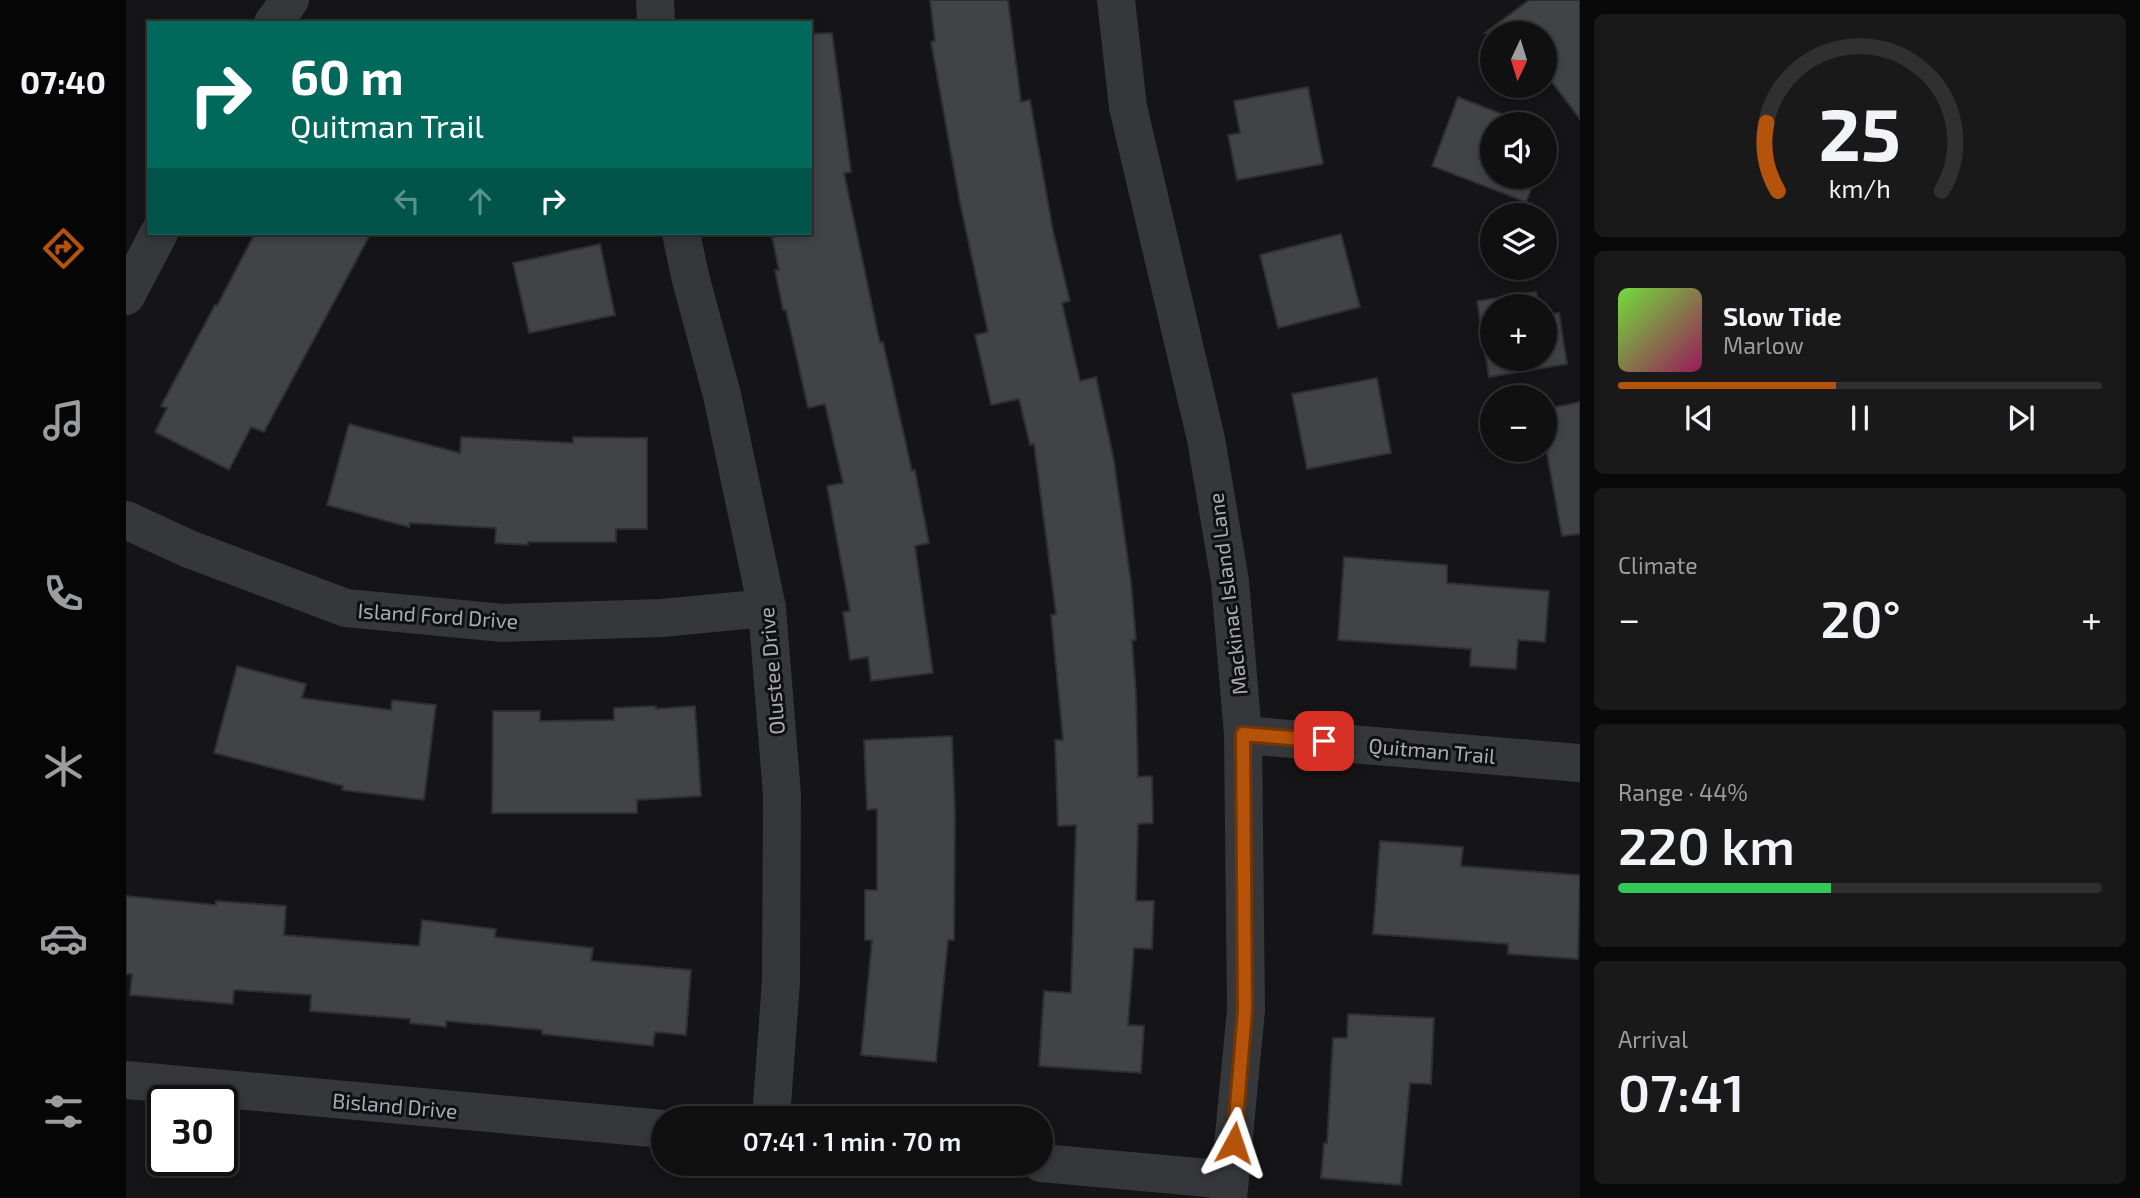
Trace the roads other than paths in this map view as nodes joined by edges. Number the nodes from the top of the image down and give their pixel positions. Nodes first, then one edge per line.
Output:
1 (290, 0) edge
2 (655, 0) edge
3 (1116, 0) edge
4 (274, 21) edge
5 (656, 21) edge
6 (158, 235) edge
7 (681, 235) edge
8 (126, 296) edge
9 (126, 520) edge
10 (767, 608) junction
11 (1243, 734) junction
12 (1580, 763) edge
13 (126, 1080) edge
14 (772, 1106) edge
15 (651, 1128) edge
16 (1053, 1165) edge
17 (1229, 1189) edge

1 - 4 street
2 - 5 street
3 - 11 street, Mackinac Island Lane
6 - 8 street
7 - 10 street, Olustee Drive
9 - 10 street, Island Ford Drive
10 - 14 street, Olustee Drive
11 - 12 street, Quitman Trail
11 - 17 street, Mackinac Island Lane
13 - 15 street, Bisland Drive
16 - 17 street

